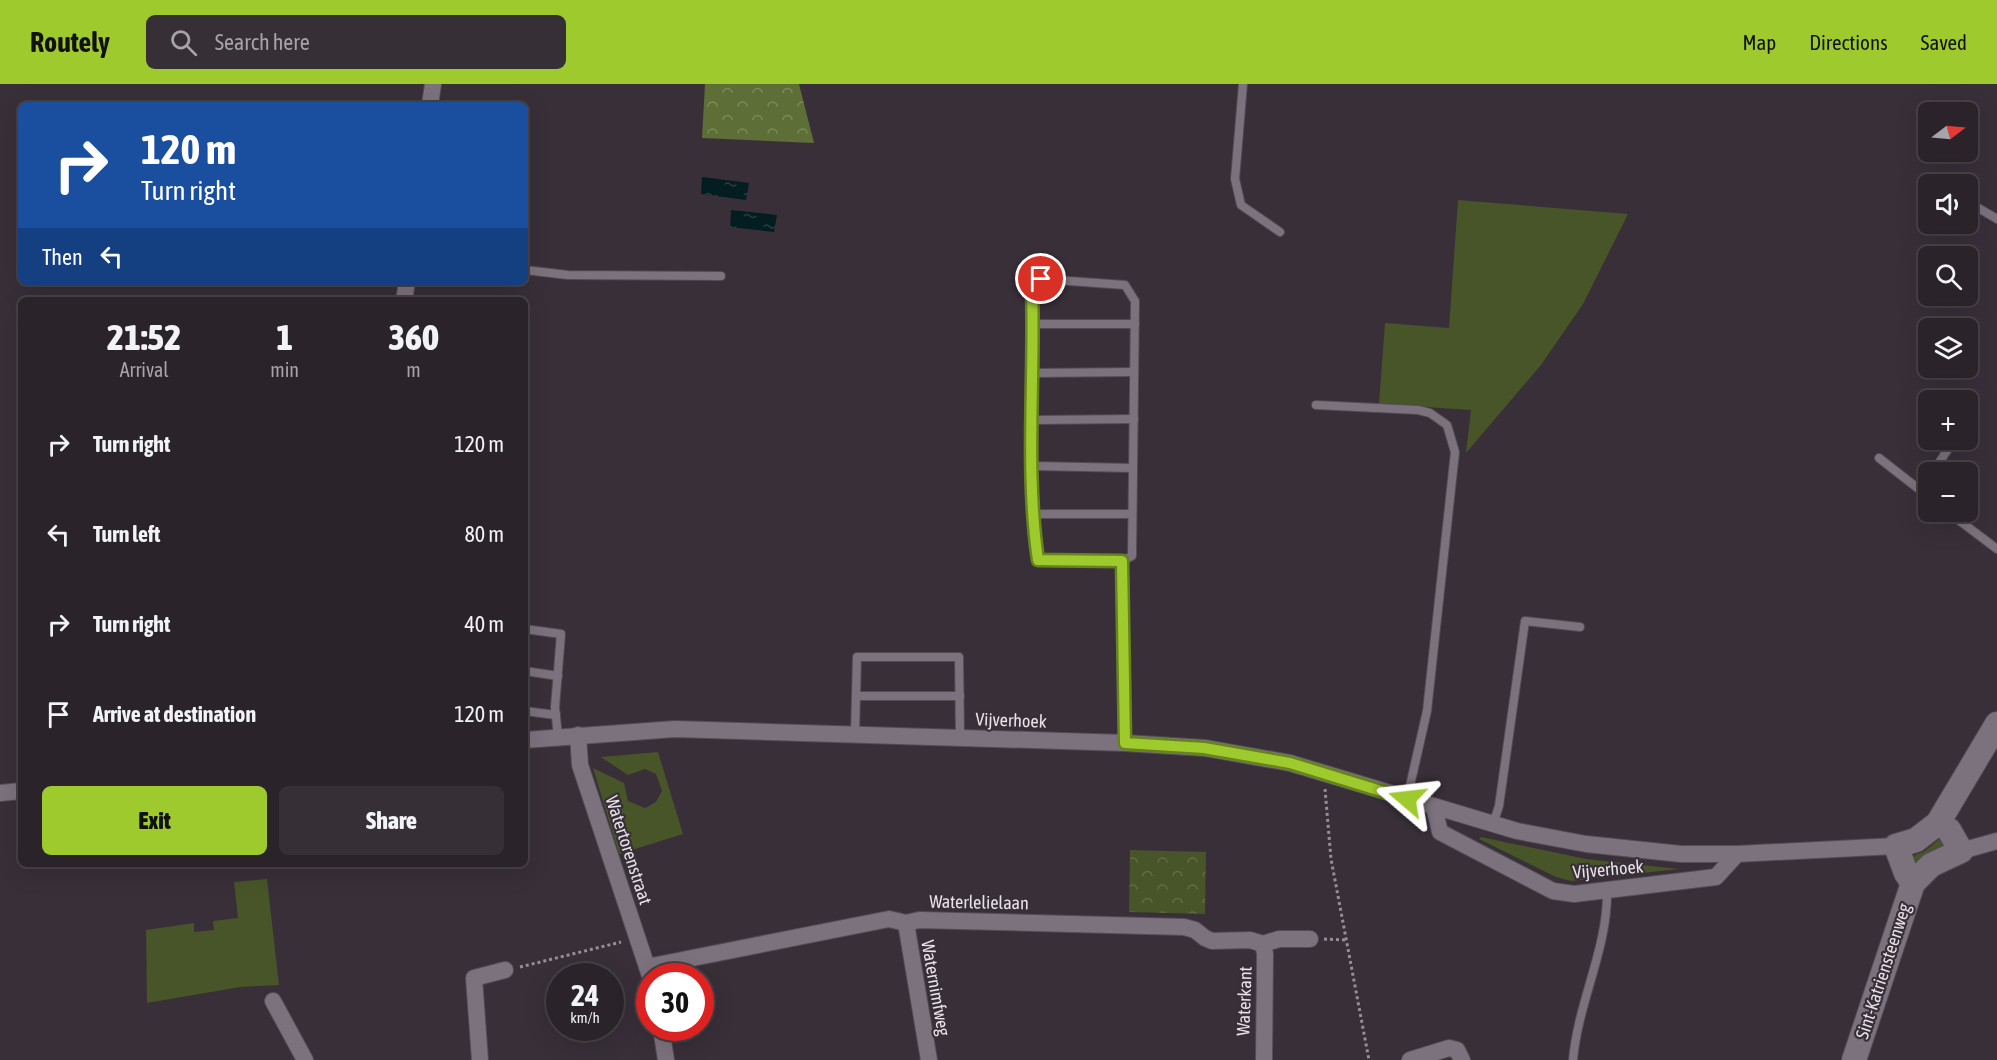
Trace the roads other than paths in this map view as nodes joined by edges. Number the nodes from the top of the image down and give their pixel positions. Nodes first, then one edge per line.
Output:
1 (433, 84) edge
2 (1243, 84) edge
3 (430, 102) edge
4 (1978, 208) edge
5 (1997, 219) edge
6 (1280, 232) dead end
7 (528, 270) edge
8 (721, 276) dead end
9 (1034, 324) junction
10 (1135, 324) junction
11 (1134, 372) junction
12 (1034, 373) junction
13 (1316, 405) dead end
14 (1134, 419) junction
15 (1034, 420) junction
16 (1879, 458) dead end
17 (1033, 466) junction
18 (1133, 468) junction
19 (1918, 489) edge
20 (1031, 514) junction
21 (1132, 514) junction
22 (1961, 522) edge
23 (1997, 549) edge
24 (1122, 561) junction
25 (1580, 627) dead end
26 (528, 629) edge
27 (528, 671) edge
28 (558, 676) junction
29 (856, 696) junction
30 (960, 696) junction
31 (528, 711) edge
32 (556, 715) junction
33 (1997, 724) edge
34 (578, 735) junction
35 (855, 735) junction
36 (558, 737) junction
37 (960, 738) junction
38 (528, 740) edge
39 (1125, 743) junction
40 (18, 791) edge
41 (0, 793) edge
42 (1407, 799) junction
43 (1434, 807) junction
44 (1938, 823) junction
45 (1493, 824) junction
46 (1997, 841) edge
47 (1896, 846) junction
48 (1960, 851) junction
49 (1737, 854) junction
50 (1913, 883) junction
51 (1607, 891) junction
52 (906, 922) junction
53 (1311, 939) road end
54 (1263, 944) junction
55 (645, 963) edge
56 (689, 963) edge
57 (505, 970) road end
58 (273, 1001) dead end
59 (663, 1041) edge
60 (305, 1060) edge
61 (480, 1060) edge
62 (666, 1060) edge
63 (929, 1060) edge
64 (1264, 1060) edge
65 (1410, 1060) edge
66 (1462, 1060) edge
67 (1573, 1060) edge
68 (1854, 1060) edge

1 - 3 street
2 - 6 lane
4 - 5 lane
7 - 8 lane
9 - 10 lane
9 - 10 lane
9 - 12 lane
10 - 11 lane
11 - 12 lane
11 - 14 lane
12 - 15 lane
13 - 42 lane
14 - 15 lane
14 - 18 lane
15 - 17 lane
16 - 19 lane
17 - 18 lane
17 - 20 lane
18 - 21 lane
20 - 21 lane
20 - 24 lane
21 - 24 lane
22 - 23 lane
24 - 39 lane
25 - 45 lane
26 - 28 lane
27 - 28 lane
28 - 32 lane
29 - 30 lane
29 - 30 lane
29 - 35 lane
30 - 37 lane
31 - 32 lane
32 - 36 lane
33 - 44 street
34 - 35 street, Vijverhoek
34 - 36 street, Vijverhoek
34 - 55 street, Watertorenstraat
35 - 37 street, Vijverhoek
36 - 38 street, Vijverhoek
37 - 39 street, Vijverhoek
39 - 42 street, Vijverhoek
40 - 41 street
42 - 43 street, Vijverhoek
43 - 45 street, Vijverhoek
43 - 51 street, Vijverhoek
44 - 47 street
44 - 48 street
45 - 49 street, Vijverhoek
46 - 48 street
47 - 49 street, Vijverhoek
47 - 50 street, Sint-Katriensteenweg
48 - 50 street, Sint-Katriensteenweg
49 - 51 street, Vijverhoek
50 - 68 street, Sint-Katriensteenweg
51 - 67 lane
52 - 54 street, Waterlelielaan
52 - 56 street, Waterlelielaan
52 - 63 street, Waternimfweg
53 - 54 street, Waterlelielaan
54 - 64 street, Waterkant
57 - 61 street
58 - 60 street
59 - 62 street
65 - 66 street

